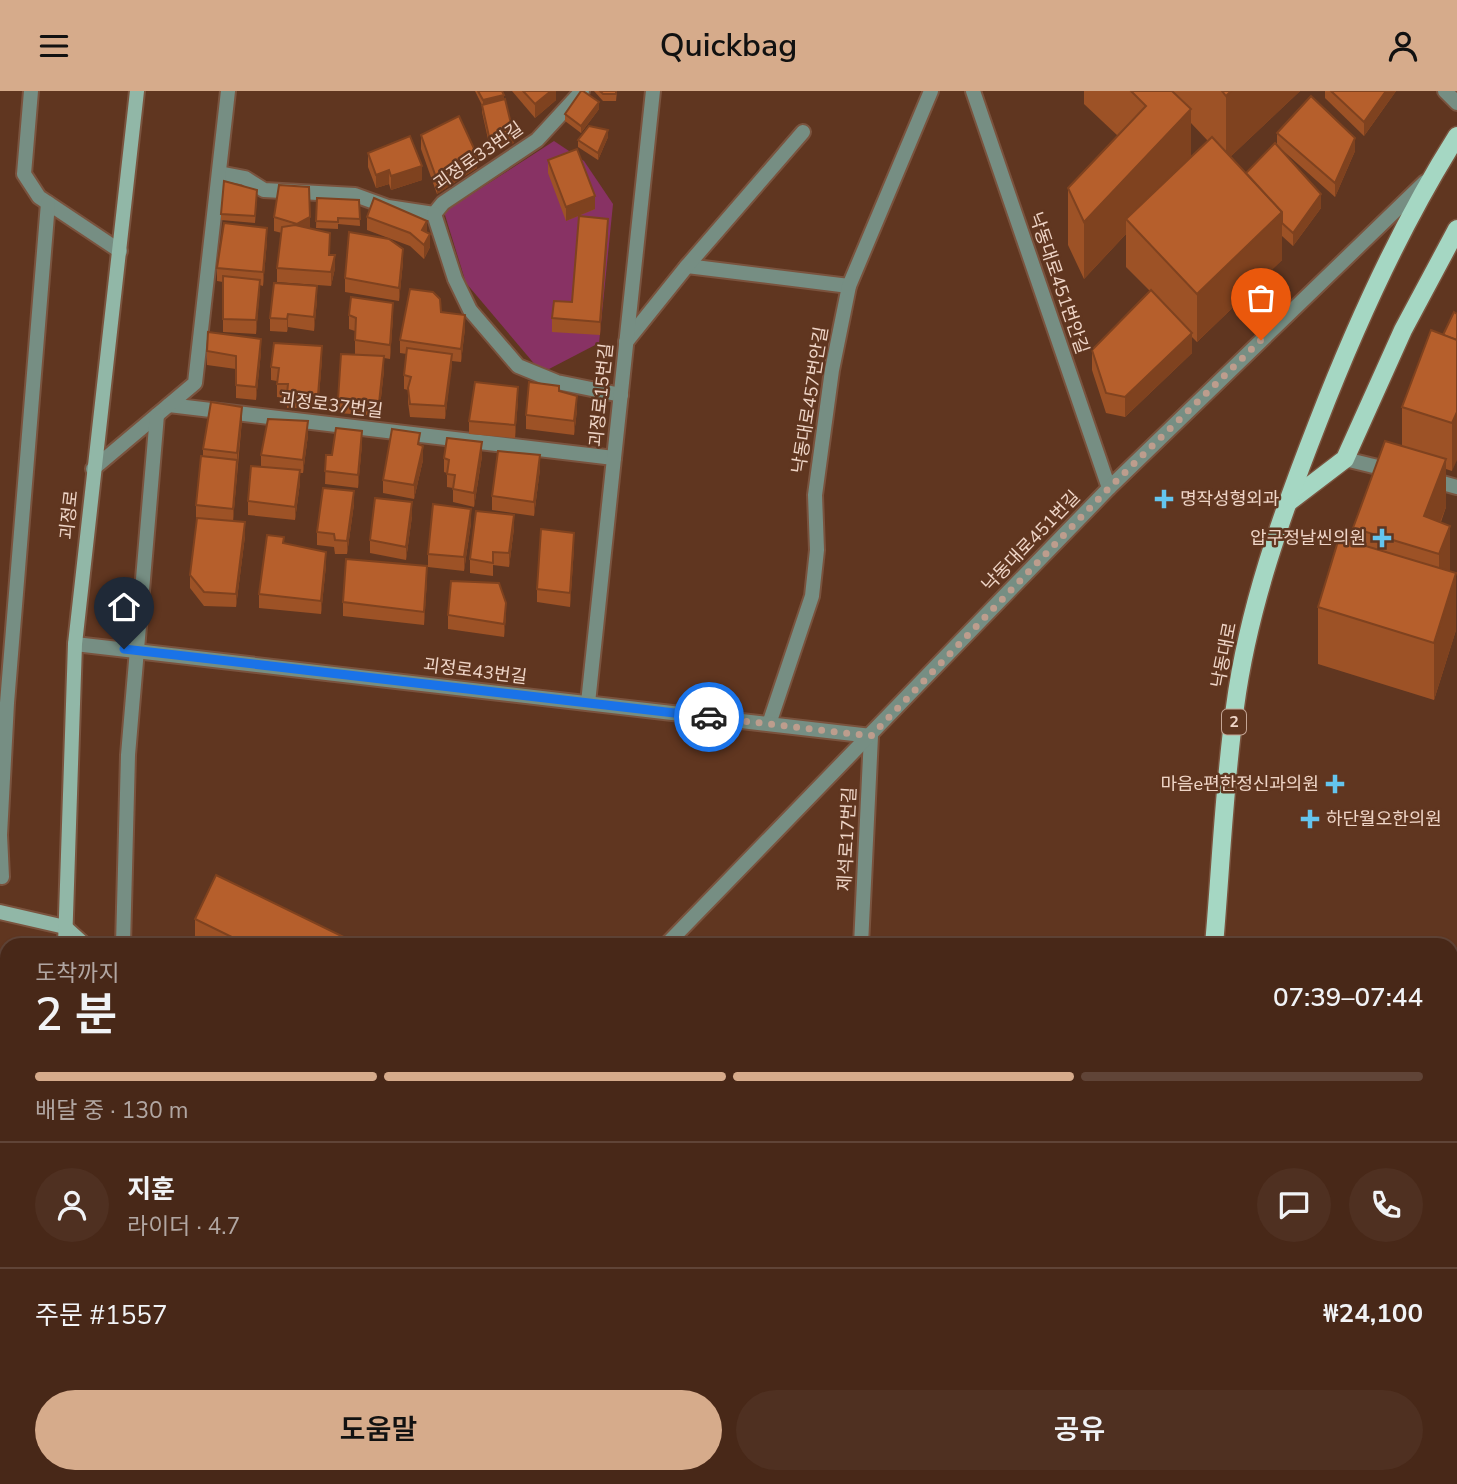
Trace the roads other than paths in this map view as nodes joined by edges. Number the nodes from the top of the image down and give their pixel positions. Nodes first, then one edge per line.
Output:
1 (31, 91) edge
2 (137, 91) edge
3 (228, 91) edge
4 (582, 91) edge
5 (653, 91) edge
6 (931, 91) edge
7 (973, 91) edge
8 (1445, 91) edge
9 (1457, 103) edge
10 (803, 132) dead end
11 (1457, 136) edge
12 (219, 173) junction
13 (1433, 174) junction
14 (48, 203) junction
15 (434, 214) junction
16 (1457, 229) edge
17 (120, 251) junction
18 (687, 267) junction
19 (849, 286) junction
20 (626, 342) junction
21 (621, 395) junction
22 (169, 405) junction
23 (157, 415) junction
24 (614, 458) junction
25 (1345, 459) junction
26 (93, 469) junction
27 (1457, 487) edge
28 (1109, 488) junction
29 (1286, 504) junction
30 (75, 644) junction
31 (139, 652) junction
32 (588, 703) junction
33 (769, 724) junction
34 (871, 736) junction
35 (2, 877) dead end
36 (0, 912) edge
37 (65, 927) junction
38 (65, 938) edge
39 (77, 938) edge
40 (123, 938) edge
41 (673, 938) edge
42 (861, 938) edge
43 (1215, 938) edge

1 - 14 street
2 - 17 main road, 괴정로
3 - 12 street
4 - 15 street, 괴정로33번길
5 - 20 street, 괴정로15번길
6 - 19 street, 낙동대로457번안길
7 - 28 street, 낙동대로451번안길
8 - 9 street
10 - 18 street
11 - 13 main road, 낙동대로 / 2
12 - 15 street, 괴정로33번길
12 - 22 street
13 - 28 street, 낙동대로451번길
13 - 29 main road, 낙동대로 / 2
14 - 17 street
14 - 35 street
15 - 21 street
16 - 25 main road
17 - 26 main road, 괴정로
18 - 19 street
18 - 20 street
19 - 33 street, 낙동대로457번안길
20 - 21 street, 괴정로15번길
21 - 24 street, 괴정로15번길
22 - 23 street
22 - 24 street, 괴정로37번길
23 - 26 street
23 - 31 street
24 - 32 street, 괴정로15번길
25 - 27 street
25 - 29 main road
26 - 30 main road, 괴정로
28 - 34 street, 낙동대로451번길
29 - 43 main road, 낙동대로 / 2
30 - 31 street, 괴정로43번길
30 - 37 main road, 괴정로
31 - 32 street, 괴정로43번길
31 - 40 street
32 - 33 street, 괴정로43번길
33 - 34 street, 괴정로43번길
34 - 41 street, 낙동대로451번길
34 - 42 street, 제석로17번길
36 - 37 main road
37 - 38 main road, 괴정로
37 - 39 main road

